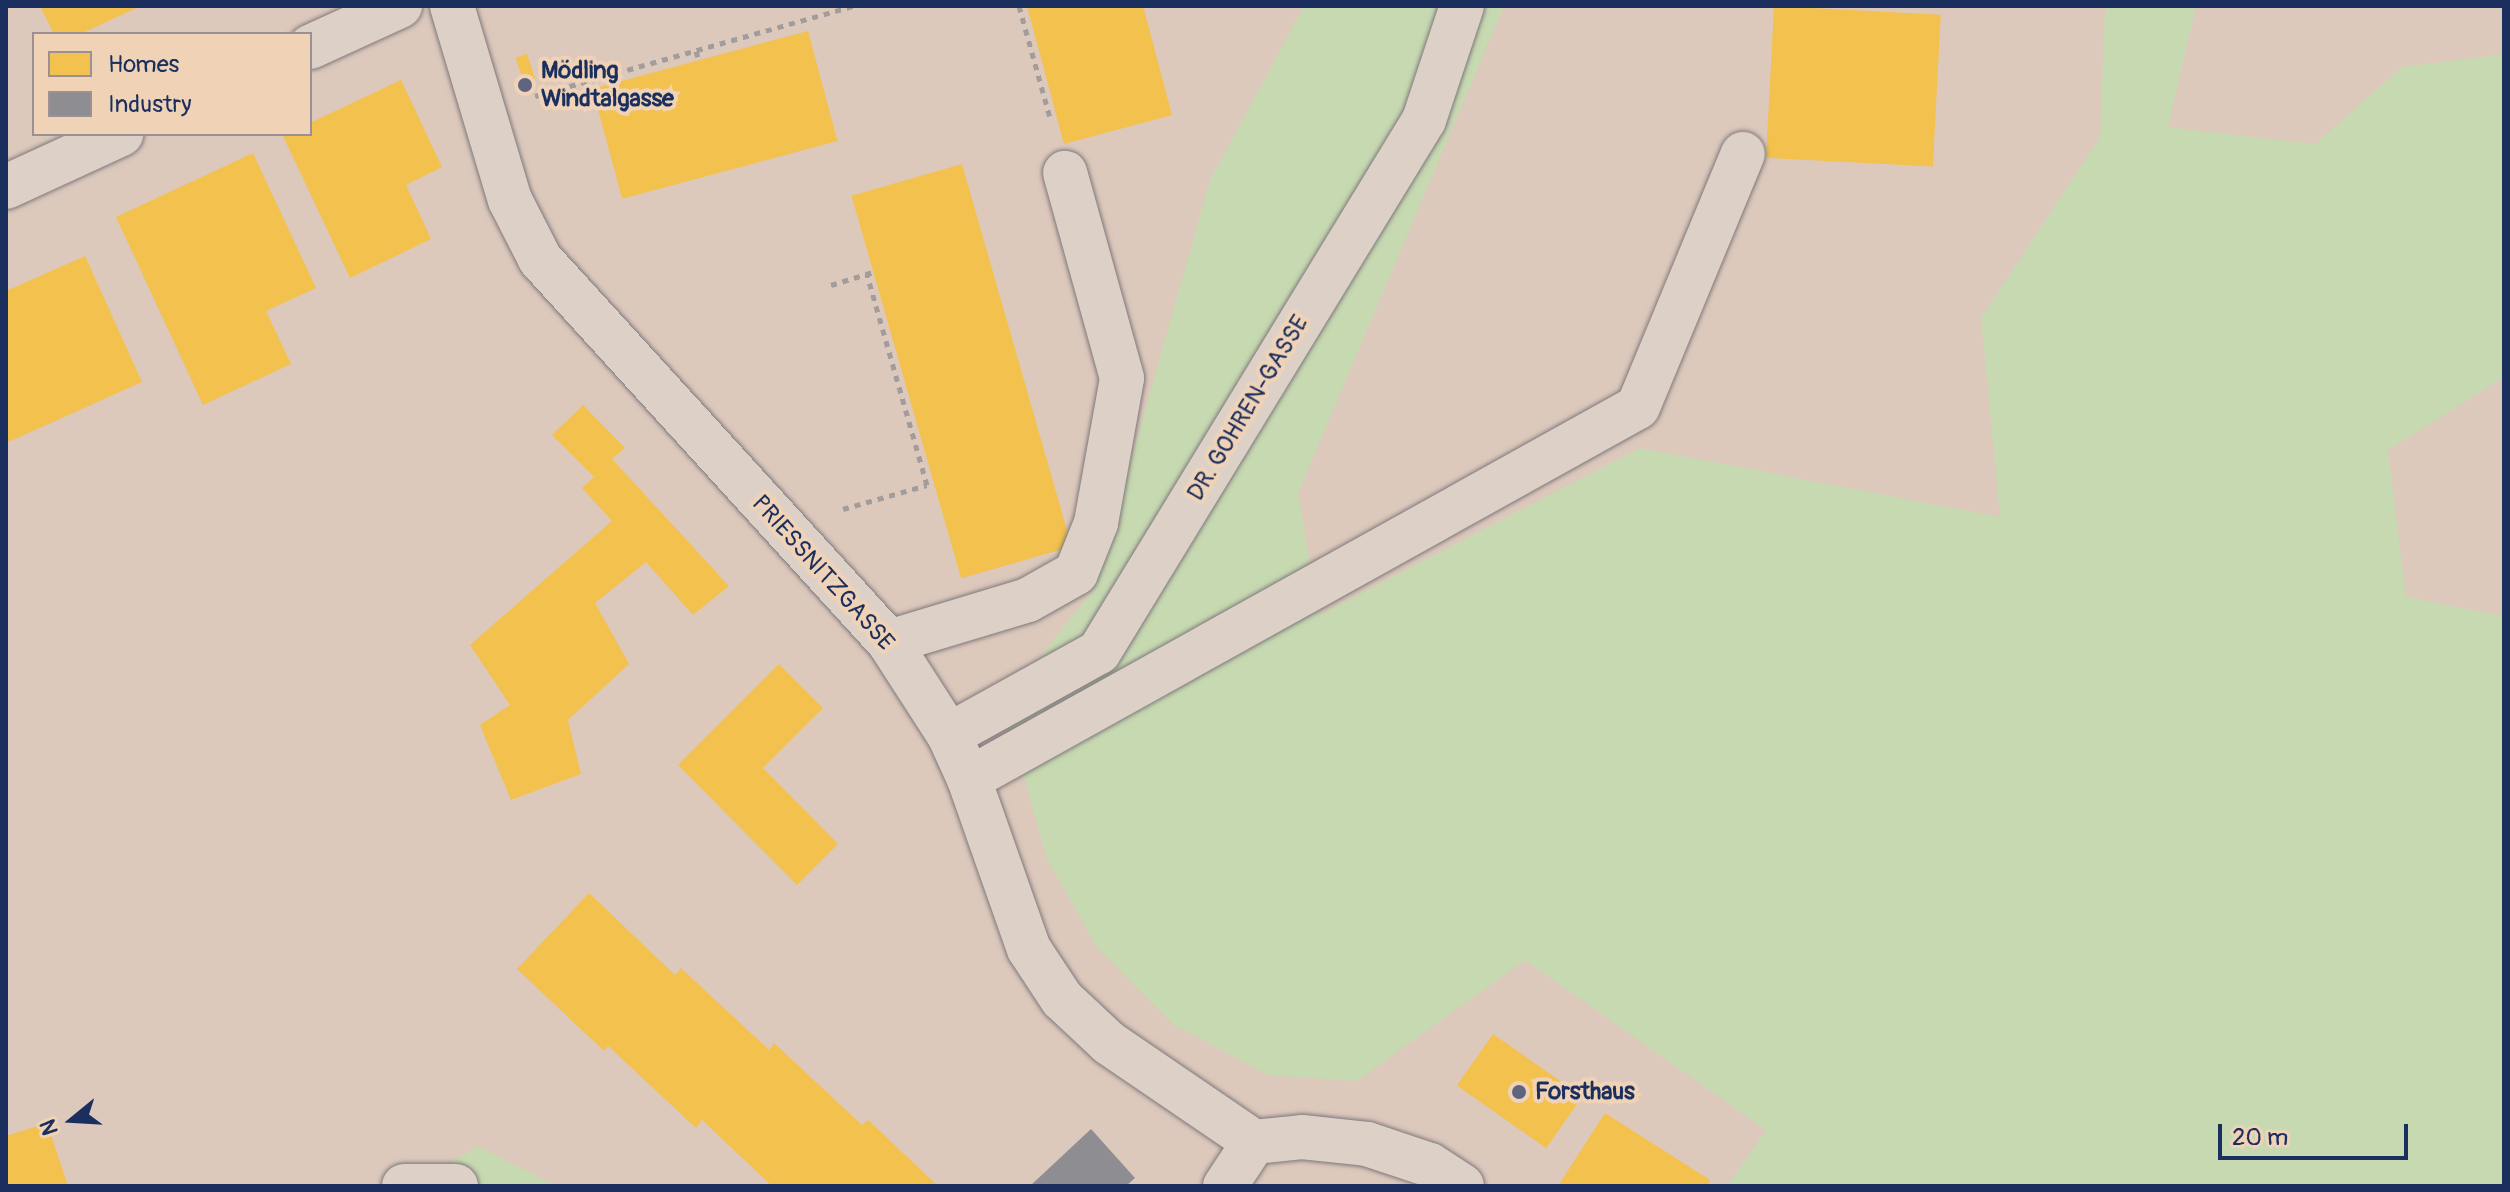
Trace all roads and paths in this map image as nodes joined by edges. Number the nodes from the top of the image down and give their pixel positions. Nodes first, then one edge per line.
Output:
1 (400, 6) edge
2 (452, 6) edge
3 (854, 6) edge
4 (1019, 6) edge
5 (1462, 6) edge
6 (312, 46) edge
7 (696, 51) junction
8 (699, 61) dead end
9 (483, 112) junction
10 (117, 136) edge
11 (1743, 154) dead end
12 (1065, 173) joint
13 (6, 187) edge
14 (831, 285) dead end
15 (830, 512) dead end
16 (889, 642) junction
17 (949, 735) junction
18 (969, 779) junction
19 (1254, 1142) junction
20 (404, 1186) edge
21 (456, 1186) edge
22 (1225, 1186) edge
23 (1462, 1186) edge

1 - 6 street
2 - 9 street, PRIESSNITZGASSE
3 - 7 path
4 - 12 path
5 - 17 street, DR. GOHREN-GASSE
7 - 8 path
7 - 9 path
9 - 16 street, PRIESSNITZGASSE
10 - 13 street
11 - 18 street
12 - 16 street
14 - 15 path
16 - 17 street, PRIESSNITZGASSE
17 - 18 street, PRIESSNITZGASSE
18 - 19 street, PRIESSNITZGASSE
19 - 22 street
19 - 23 street
20 - 21 street

